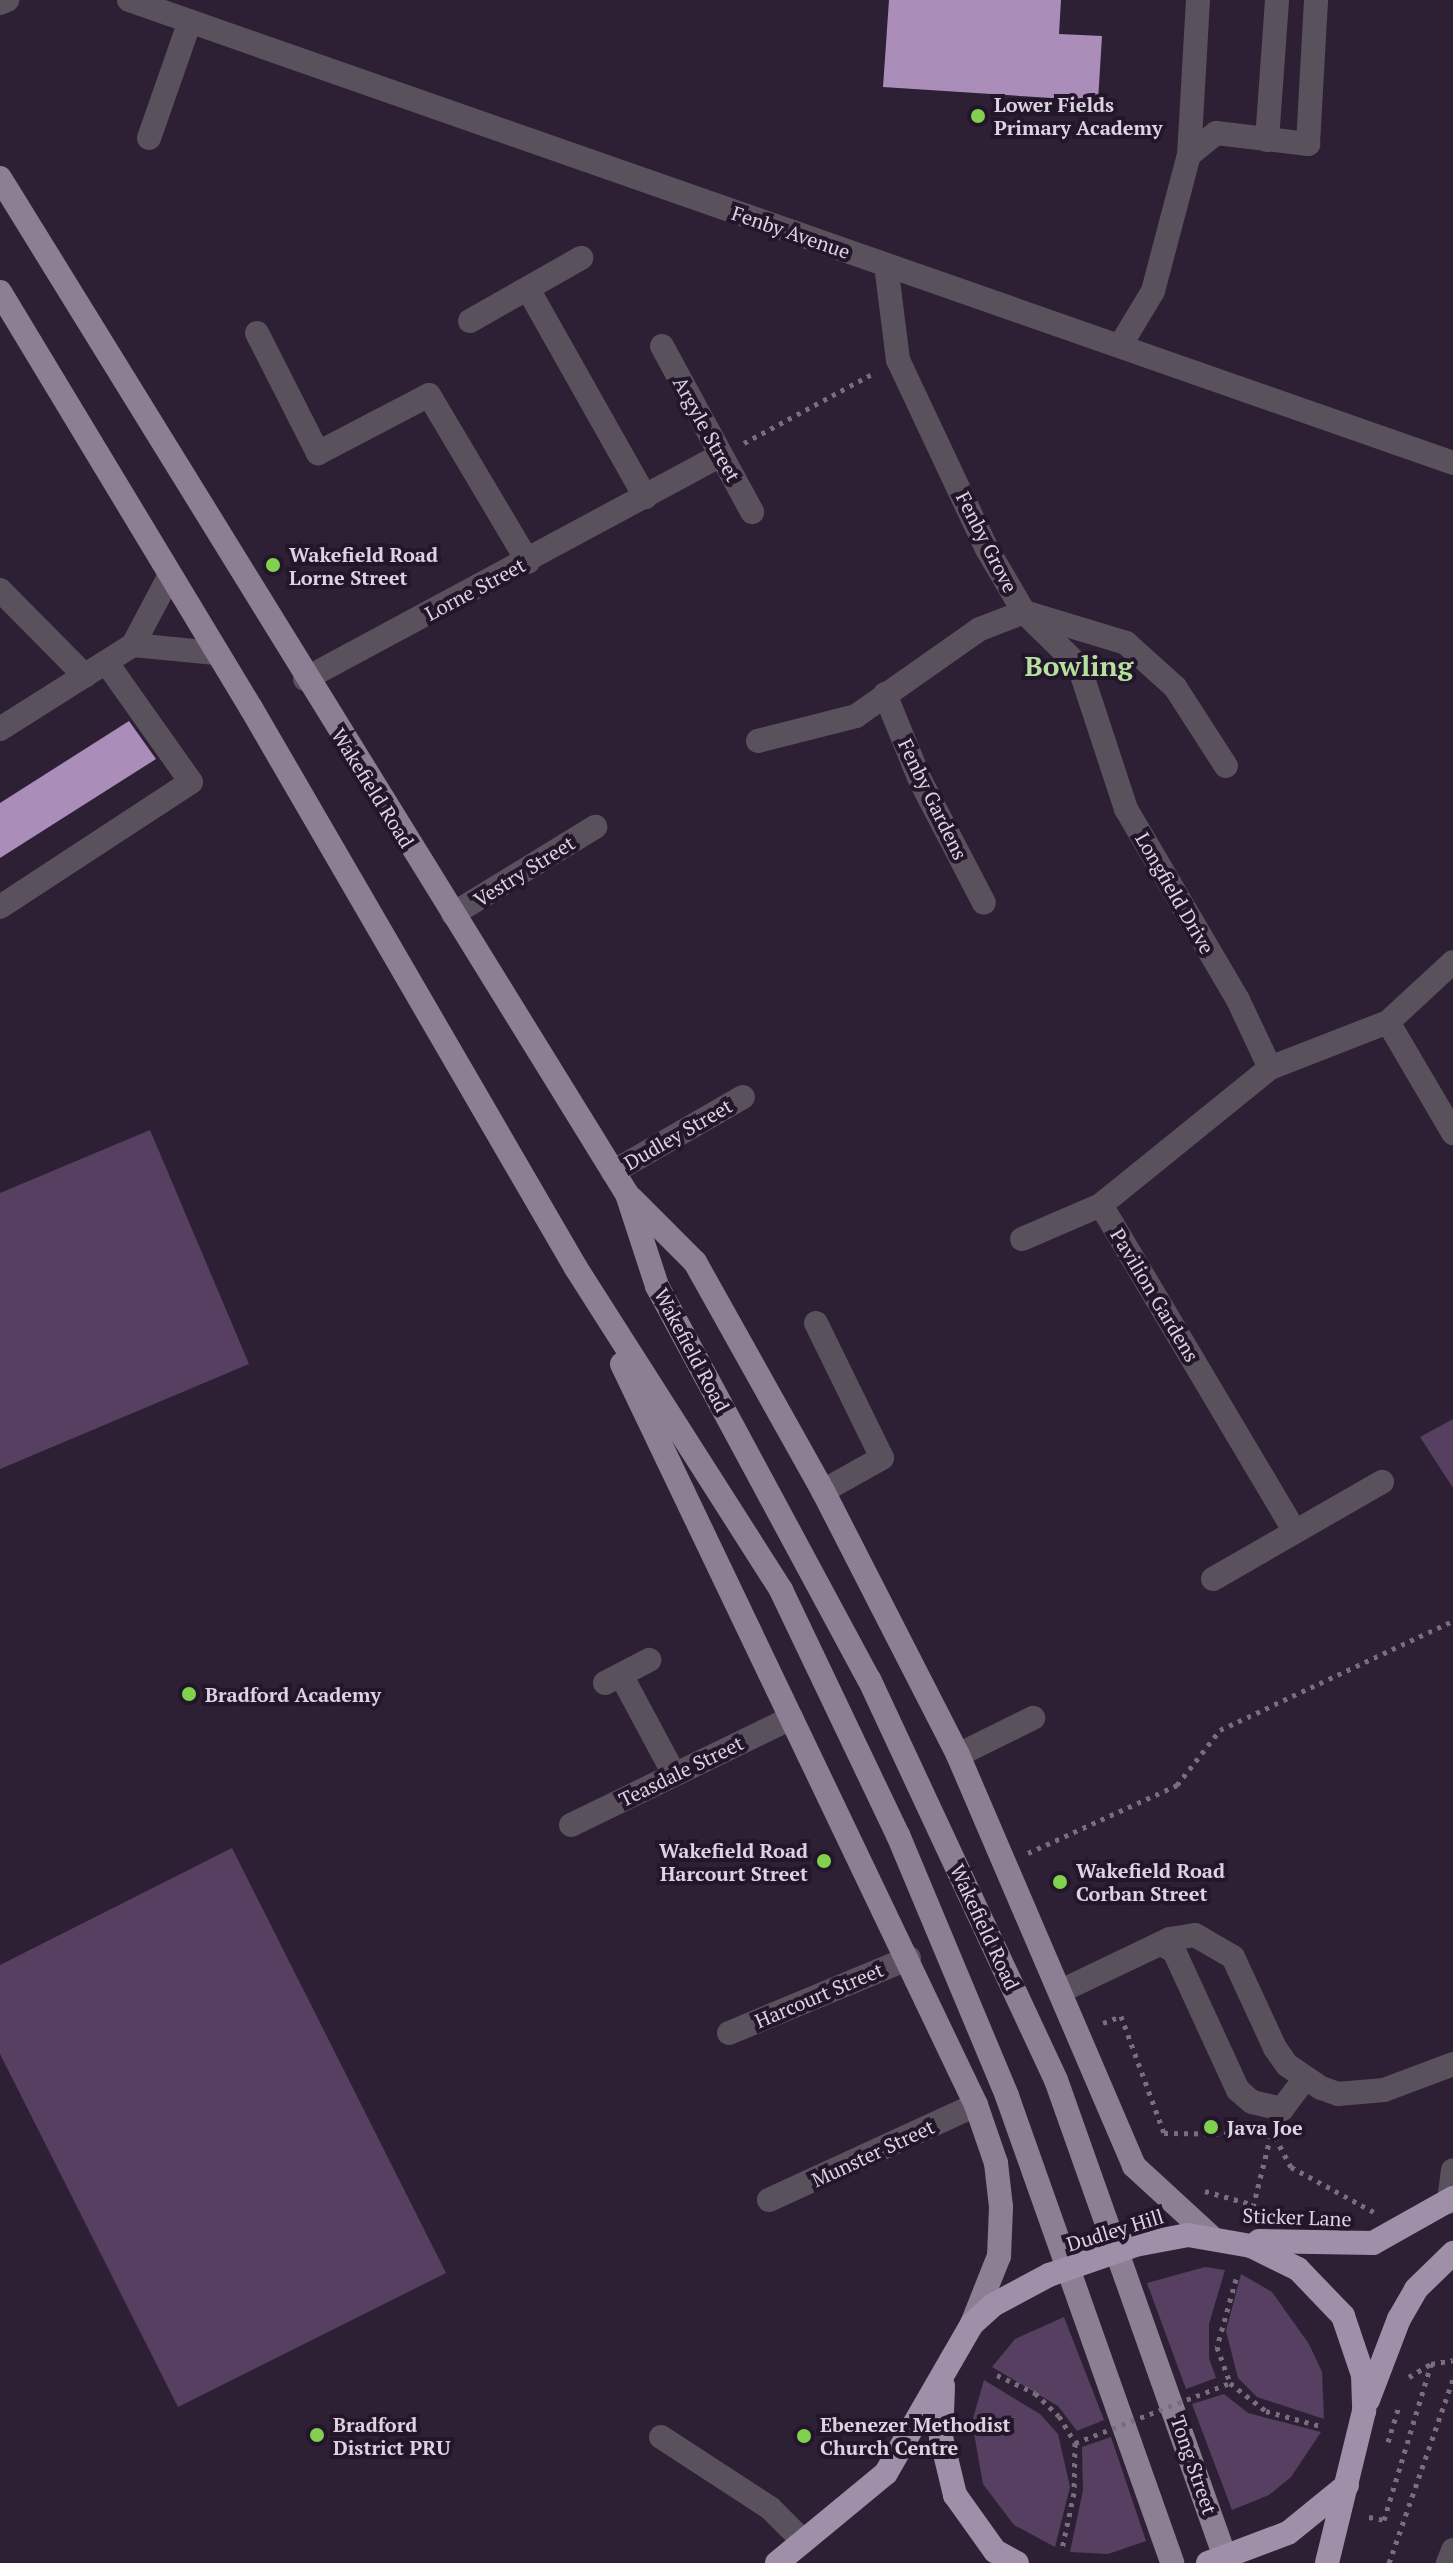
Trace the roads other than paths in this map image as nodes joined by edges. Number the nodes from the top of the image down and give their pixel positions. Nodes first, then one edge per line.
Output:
1 (7, 0) edge
2 (129, 0) edge
3 (1198, 0) edge
4 (1277, 0) edge
5 (1316, 0) edge
6 (0, 3) edge
7 (190, 21) junction
8 (149, 138) dead end
9 (1267, 140) junction
10 (1189, 155) junction
11 (0, 178) edge
12 (581, 258) dead end
13 (886, 265) junction
14 (528, 289) junction
15 (0, 292) edge
16 (470, 321) dead end
17 (257, 333) dead end
18 (662, 346) dead end
19 (1120, 346) junction
20 (721, 455) junction
21 (1453, 463) edge
22 (645, 497) junction
23 (752, 512) dead end
24 (528, 562) junction
25 (170, 575) junction
26 (0, 590) edge
27 (1024, 612) junction
28 (133, 645) junction
29 (214, 653) junction
30 (106, 662) junction
31 (85, 676) junction
32 (305, 679) junction
33 (885, 694) junction
34 (0, 729) edge
35 (758, 741) dead end
36 (1226, 766) dead end
37 (595, 827) dead end
38 (984, 903) dead end
39 (0, 907) edge
40 (453, 914) junction
41 (1453, 962) edge
42 (1388, 1022) junction
43 (1270, 1068) junction
44 (743, 1097) dead end
45 (1453, 1133) edge
46 (613, 1172) junction
47 (627, 1194) junction
48 (1101, 1205) junction
49 (1022, 1239) dead end
50 (576, 1268) junction
51 (816, 1323) dead end
52 (1382, 1482) dead end
53 (823, 1491) junction
54 (1294, 1530) junction
55 (1213, 1579) dead end
56 (649, 1660) dead end
57 (791, 1718) junction
58 (1033, 1718) dead end
59 (958, 1755) junction
60 (674, 1774) junction
61 (571, 1825) dead end
62 (1161, 1944) junction
63 (909, 1958) junction
64 (1061, 1991) junction
65 (729, 2033) dead end
66 (1453, 2064) edge
67 (1305, 2078) junction
68 (976, 2105) junction
69 (1453, 2170) edge
70 (769, 2200) dead end
71 (1451, 2200) edge
72 (1217, 2237) junction
73 (1453, 2253) edge
74 (972, 2324) junction
75 (1161, 2368) joint
76 (945, 2374) junction
77 (1364, 2411) junction
78 (661, 2437) dead end
79 (1347, 2485) junction
80 (803, 2541) junction
81 (1453, 2550) edge
82 (777, 2563) edge
83 (1017, 2563) edge
84 (1172, 2563) edge
85 (1208, 2563) edge
86 (1227, 2563) edge
87 (1327, 2563) edge
88 (1448, 2563) edge

1 - 6 street
2 - 7 street, Fenby Avenue
3 - 10 street
4 - 9 street
5 - 9 street
7 - 8 street
7 - 13 street, Fenby Avenue
9 - 10 street
10 - 19 street
11 - 32 main road, Wakefield Road
12 - 14 street
13 - 19 street, Fenby Avenue
13 - 27 street, Fenby Grove
14 - 16 street
14 - 22 street
15 - 25 main road, Wakefield Road
17 - 24 street
18 - 20 street, Argyle Street
19 - 21 street, Fenby Avenue
20 - 22 street, Lorne Street
20 - 23 street, Argyle Street
22 - 24 street, Lorne Street
24 - 32 street, Lorne Street
25 - 28 street
25 - 29 main road, Wakefield Road
26 - 31 street
27 - 33 street
27 - 36 street, Fenby Grove
27 - 43 street, Longfield Drive
28 - 29 street
28 - 30 street
29 - 50 main road, Wakefield Road
30 - 31 street
30 - 39 street
31 - 34 street
32 - 40 main road, Wakefield Road
33 - 35 street
33 - 38 street, Fenby Gardens
37 - 40 street, Vestry Street
40 - 46 main road, Wakefield Road
41 - 42 street
42 - 43 street
42 - 45 street
43 - 48 street, Pavilion Gardens
44 - 46 street, Dudley Street
46 - 47 main road, Wakefield Road
47 - 53 main road
47 - 75 main road, Wakefield Road
48 - 49 street
48 - 54 street, Pavilion Gardens
50 - 57 main road
50 - 84 main road, Wakefield Road
51 - 53 street
52 - 54 street
53 - 59 main road
54 - 55 street
56 - 60 street
57 - 60 street, Teasdale Street
57 - 63 main road
58 - 59 street
59 - 64 main road
60 - 61 street, Teasdale Street
62 - 64 street
62 - 67 street
62 - 67 street
63 - 65 street, Harcourt Street
63 - 68 main road
64 - 72 main road
66 - 67 street
68 - 70 street, Munster Street
68 - 74 main road
69 - 71 street
71 - 72 highway, Sticker Lane
72 - 74 highway, Dudley Hill, bridge
72 - 77 highway, Dudley Hill
73 - 77 highway
74 - 76 highway, Dudley Hill
75 - 86 main road, Tong Street
76 - 80 highway
76 - 83 highway, Dudley Hill
77 - 79 highway, Dudley Hill
78 - 80 street
79 - 85 highway, bridge
79 - 87 highway, Dudley Hill
80 - 82 highway
81 - 88 street

